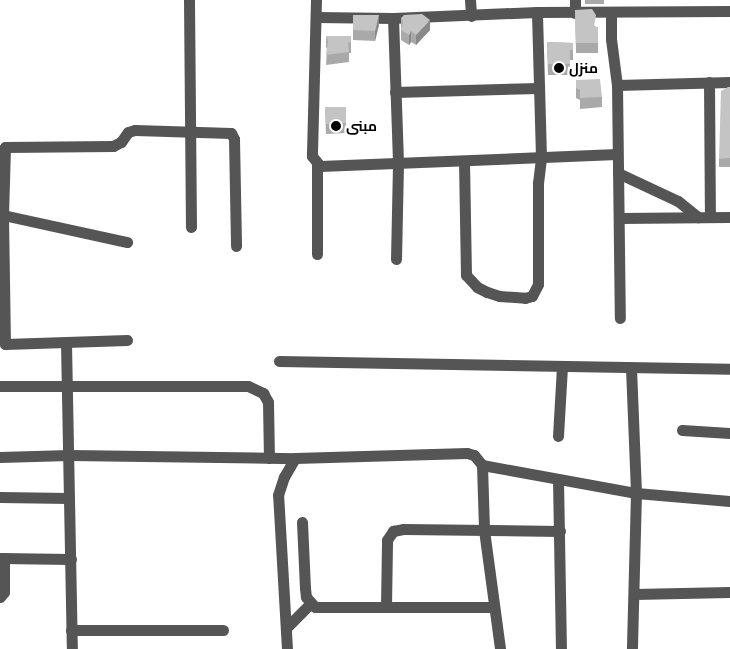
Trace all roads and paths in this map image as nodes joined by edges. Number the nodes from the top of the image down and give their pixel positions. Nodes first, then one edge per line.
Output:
1 (189, 0) edge
2 (316, 0) edge
3 (470, 0) edge
4 (575, 0) edge
5 (667, 0) edge
6 (730, 11) edge
7 (537, 12) junction
8 (611, 12) junction
9 (668, 12) junction
10 (575, 13) junction
11 (471, 16) junction
12 (316, 17) junction
13 (393, 18) junction
14 (709, 82) junction
15 (730, 82) edge
16 (617, 85) junction
17 (539, 88) junction
18 (396, 92) junction
19 (191, 131) junction
20 (617, 154) junction
21 (541, 158) junction
22 (464, 161) junction
23 (317, 163) junction
24 (398, 164) junction
25 (618, 173) junction
26 (3, 215) junction
27 (710, 217) junction
28 (730, 217) edge
29 (619, 218) junction
30 (698, 218) junction
31 (191, 227) dead end
32 (127, 242) dead end
33 (236, 246) dead end
34 (317, 254) dead end
35 (396, 259) dead end
36 (620, 318) dead end
37 (127, 340) dead end
38 (66, 343) junction
39 (2, 344) edge
40 (279, 360) dead end
41 (562, 367) junction
42 (632, 368) junction
43 (730, 369) edge
44 (0, 386) edge
45 (67, 386) junction
46 (682, 430) dead end
47 (730, 433) edge
48 (558, 436) dead end
49 (69, 455) junction
50 (0, 456) edge
51 (269, 458) junction
52 (295, 458) junction
53 (482, 465) junction
54 (558, 479) junction
55 (636, 492) junction
56 (0, 497) edge
57 (69, 498) junction
58 (730, 501) edge
59 (302, 522) dead end
60 (484, 530) junction
61 (560, 531) junction
62 (2, 558) edge
63 (71, 559) junction
64 (730, 592) edge
65 (634, 594) junction
66 (0, 597) edge
67 (310, 604) junction
68 (386, 607) junction
69 (494, 607) junction
70 (286, 628) junction
71 (71, 630) junction
72 (223, 630) dead end
73 (72, 649) edge
74 (287, 649) edge
75 (500, 649) edge
76 (561, 649) edge
77 (632, 649) edge

1 - 19 street
2 - 12 street
3 - 11 street
4 - 10 street
5 - 9 street
6 - 9 street
7 - 10 street
7 - 11 street
7 - 17 street
8 - 9 street
8 - 10 street
8 - 16 street
11 - 13 street
12 - 13 street
12 - 23 street
13 - 18 street
14 - 15 street
14 - 16 street
14 - 27 street
16 - 20 street
17 - 18 street
17 - 21 street
18 - 24 street
19 - 26 street
19 - 31 street
19 - 33 street
20 - 21 street
20 - 25 street
21 - 22 street
21 - 22 street
22 - 24 street
23 - 24 street
23 - 34 street
24 - 35 street
25 - 29 street
25 - 30 street
26 - 32 street
26 - 39 street
27 - 28 street
27 - 30 street
29 - 30 street
29 - 36 street
37 - 38 street
38 - 39 street
38 - 45 street
40 - 41 street
41 - 42 street
41 - 48 street
42 - 43 street
42 - 55 street
44 - 45 street
45 - 49 street
45 - 51 street
46 - 47 street
49 - 50 street
49 - 51 street
49 - 57 street
51 - 52 street
52 - 53 street
52 - 70 street
53 - 54 street
53 - 60 street
54 - 55 street
54 - 61 street
55 - 58 street
55 - 65 street
56 - 57 street
57 - 63 street
59 - 67 street
60 - 61 street
60 - 68 street
60 - 69 street
61 - 76 street
62 - 63 street
62 - 66 street
63 - 71 street
64 - 65 street
65 - 77 street
67 - 68 street
67 - 70 street
68 - 69 street
69 - 75 street
70 - 74 street
71 - 72 street
71 - 73 street

